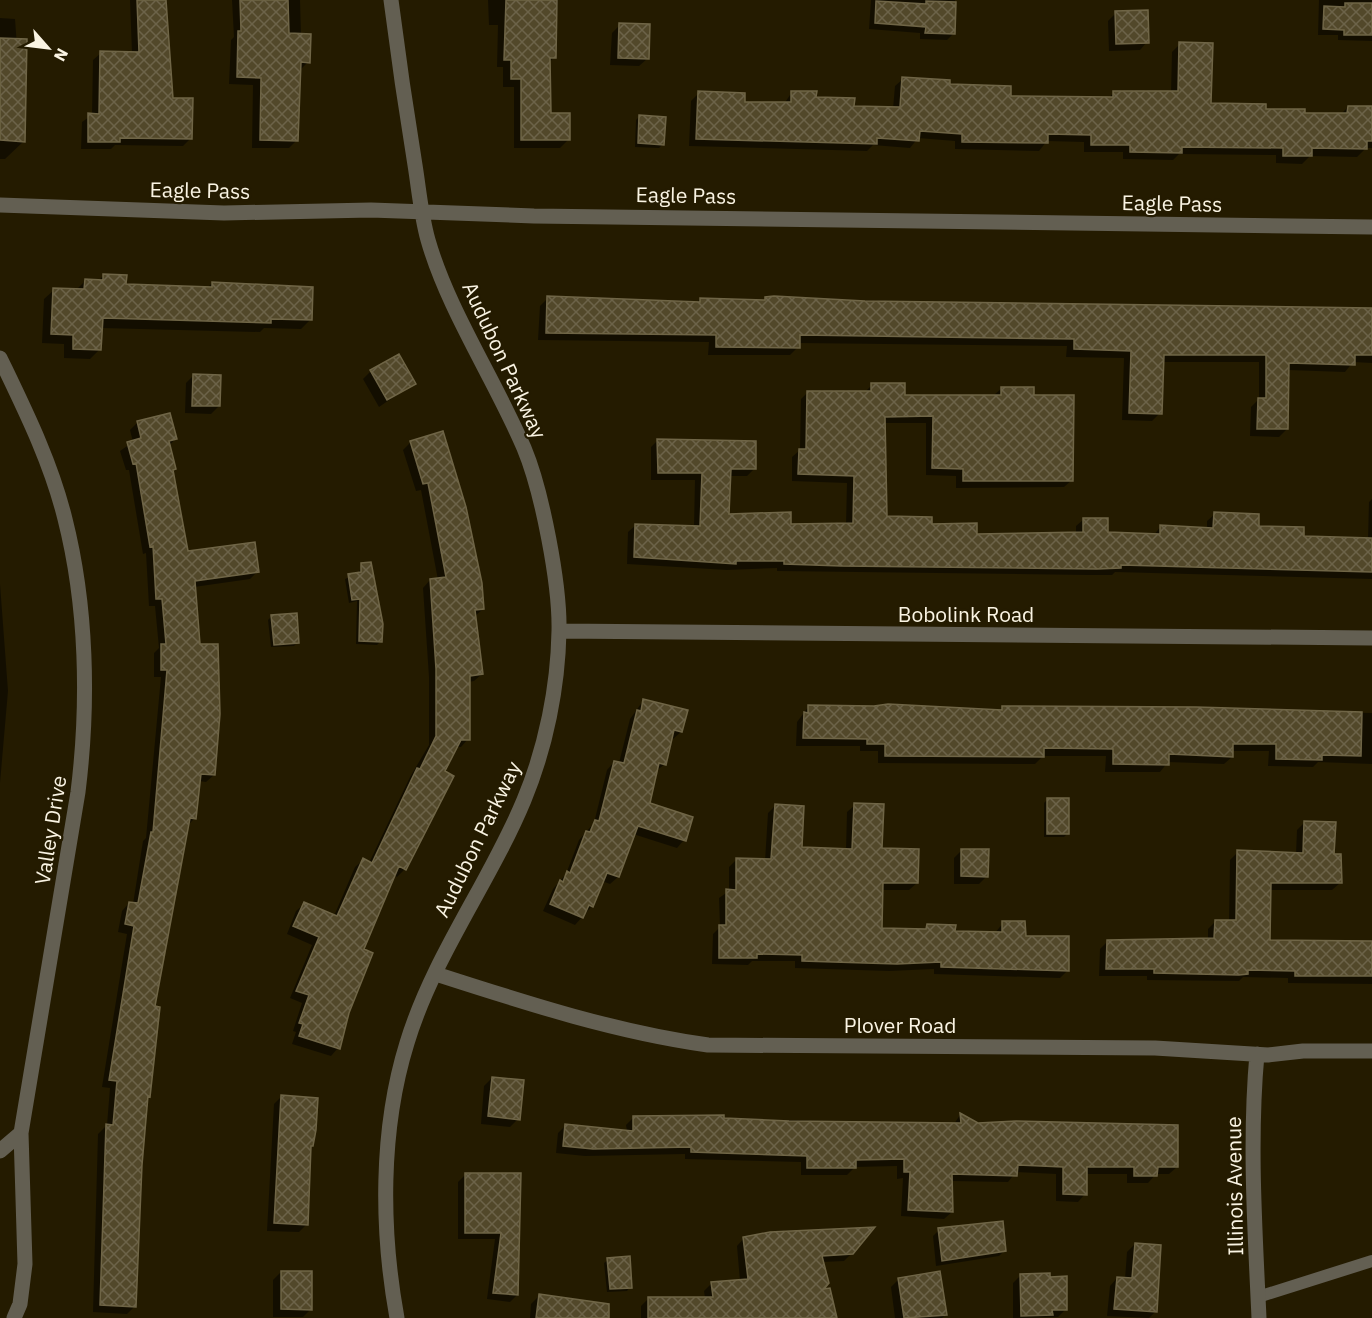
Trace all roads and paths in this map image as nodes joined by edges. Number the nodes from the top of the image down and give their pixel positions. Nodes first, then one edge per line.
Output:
1 (391, 0) edge
2 (0, 205) edge
3 (423, 214) junction
4 (1372, 227) edge
5 (0, 357) edge
6 (559, 632) junction
7 (1372, 638) edge
8 (436, 974) junction
9 (1372, 1051) edge
10 (1257, 1054) junction
11 (21, 1133) junction
12 (0, 1151) edge
13 (1372, 1261) edge
14 (1258, 1297) junction
15 (14, 1318) edge
16 (397, 1318) edge
17 (1258, 1318) edge

1 - 3 street, Audubon Parkway
2 - 3 street, Eagle Pass
3 - 4 street, Eagle Pass
3 - 6 street, Audubon Parkway
5 - 11 street, Valley Drive
6 - 7 street, Bobolink Road
6 - 8 street, Audubon Parkway
8 - 10 street, Plover Road
8 - 16 street, Audubon Parkway
9 - 10 street, Plover Road
10 - 14 street, Illinois Avenue
11 - 12 street
11 - 15 street, Valley Drive
13 - 14 lane
14 - 17 street, Illinois Avenue

